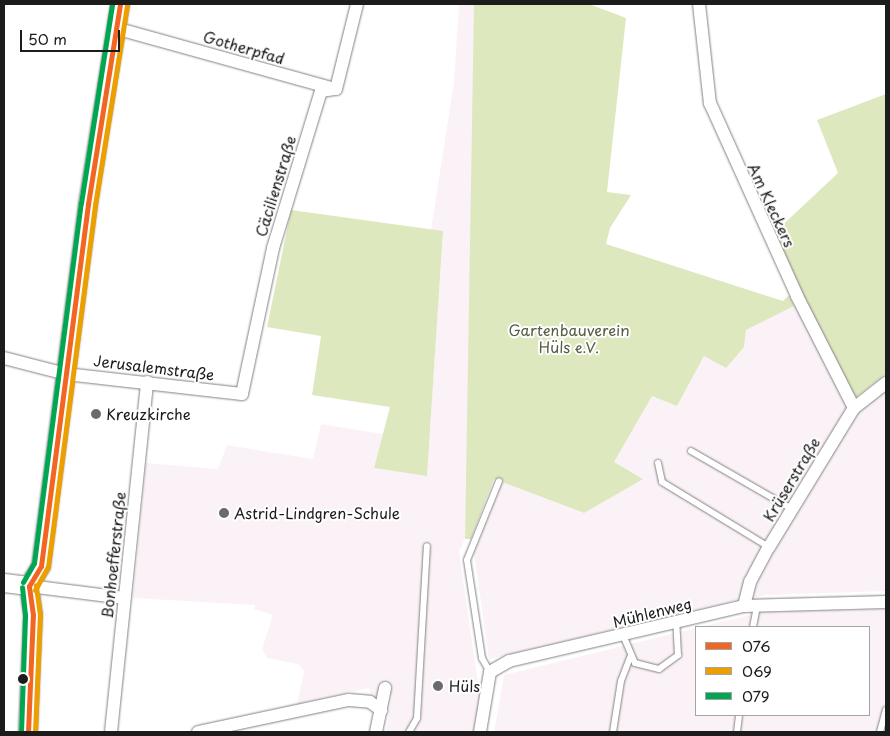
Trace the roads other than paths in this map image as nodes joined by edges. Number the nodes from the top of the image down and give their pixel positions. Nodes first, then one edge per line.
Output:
1 (120, 4) edge
2 (357, 4) edge
3 (699, 4) edge
4 (115, 28) junction
5 (336, 89) junction
6 (4, 358) edge
7 (66, 374) junction
8 (147, 382) junction
9 (886, 383) edge
10 (242, 394) joint
11 (854, 408) junction
12 (691, 451) dead end
13 (658, 463) dead end
14 (499, 481) dead end
15 (792, 509) junction
16 (427, 546) dead end
17 (769, 546) junction
18 (4, 583) edge
19 (29, 586) junction
20 (124, 598) junction
21 (886, 602) edge
22 (750, 606) junction
23 (676, 622) junction
24 (753, 626) edge
25 (623, 635) junction
26 (630, 657) junction
27 (490, 672) junction
28 (385, 688) dead end
29 (381, 710) junction
30 (886, 710) edge
31 (739, 716) edge
32 (28, 732) edge
33 (111, 732) edge
34 (198, 732) edge
35 (376, 732) edge
36 (409, 732) edge
37 (480, 732) edge
38 (613, 732) edge
39 (737, 732) edge
40 (880, 732) edge

1 - 4 street
2 - 5 street
3 - 11 street, Am Kleckers
4 - 5 street, Gotherpfad
4 - 7 street
5 - 10 street, Cäcilienstraße
6 - 7 street, Jerusalemstraße
7 - 8 street, Jerusalemstraße
7 - 19 street
8 - 10 street, Jerusalemstraße
8 - 20 street, Bonhoefferstraße
9 - 11 street, Krüserstraße
11 - 15 street, Krüserstraße
12 - 15 lane
13 - 17 lane
14 - 27 lane
15 - 17 street, Krüserstraße
16 - 36 lane
17 - 22 street, Krüserstraße
18 - 19 street
19 - 20 street
19 - 32 street
20 - 33 street, Bonhoefferstraße
21 - 22 street, Mühlenweg
22 - 23 street, Mühlenweg
22 - 24 lane
23 - 25 street, Mühlenweg
23 - 26 lane
25 - 26 lane
25 - 27 street, Mühlenweg
26 - 38 lane
27 - 37 street
28 - 29 street
29 - 34 street
29 - 35 street
30 - 40 lane
31 - 39 lane

